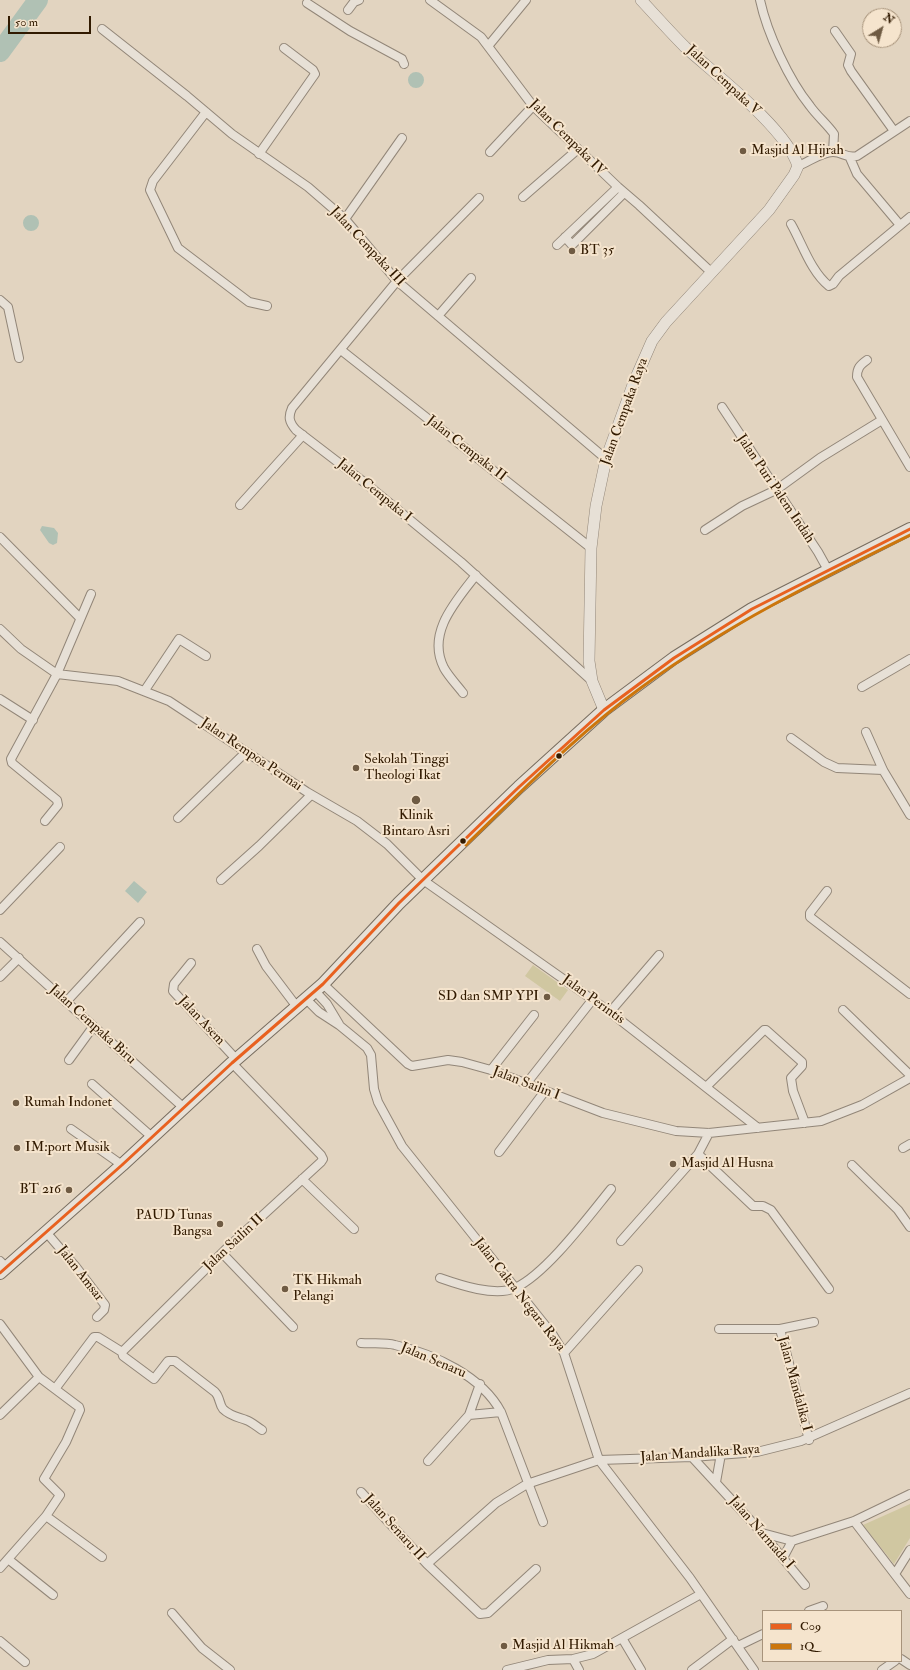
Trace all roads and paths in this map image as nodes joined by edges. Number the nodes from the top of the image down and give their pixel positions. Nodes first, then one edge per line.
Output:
1 (359, 0) edge
2 (430, 0) edge
3 (526, 0) edge
4 (641, 0) edge
5 (760, 0) edge
6 (306, 1) edge
7 (348, 10) dead end
8 (102, 29) dead end
9 (835, 31) dead end
10 (488, 45) junction
11 (284, 48) dead end
12 (404, 64) dead end
13 (533, 106) junction
14 (206, 112) junction
15 (910, 122) edge
16 (894, 131) junction
17 (402, 138) dead end
18 (577, 150) junction
19 (490, 152) dead end
20 (833, 152) junction
21 (259, 154) junction
22 (850, 158) junction
23 (798, 166) junction
24 (618, 187) junction
25 (624, 193) junction
26 (523, 197) dead end
27 (479, 198) dead end
28 (910, 217) edge
29 (345, 219) junction
30 (791, 224) dead end
31 (900, 225) junction
32 (565, 237) junction
33 (557, 245) dead end
34 (710, 272) junction
35 (471, 278) dead end
36 (397, 281) junction
37 (0, 300) edge
38 (266, 306) dead end
39 (438, 316) junction
40 (341, 350) junction
41 (19, 358) dead end
42 (867, 360) dead end
43 (722, 408) dead end
44 (882, 420) junction
45 (303, 435) junction
46 (606, 459) junction
47 (910, 467) edge
48 (776, 490) junction
49 (240, 505) dead end
50 (910, 529) edge
51 (705, 530) dead end
52 (0, 537) edge
53 (591, 548) junction
54 (828, 570) junction
55 (476, 575) junction
56 (91, 594) dead end
57 (80, 618) junction
58 (0, 629) edge
59 (206, 656) dead end
60 (910, 659) edge
61 (57, 674) junction
62 (592, 681) junction
63 (862, 687) dead end
64 (145, 690) junction
65 (463, 693) dead end
66 (0, 699) edge
67 (604, 710) junction
68 (33, 720) junction
69 (866, 732) dead end
70 (791, 738) dead end
71 (246, 752) junction
72 (883, 770) junction
73 (311, 795) junction
74 (910, 815) edge
75 (178, 818) dead end
76 (45, 821) dead end
77 (60, 847) dead end
78 (221, 880) dead end
79 (423, 880) junction
80 (827, 891) dead end
81 (0, 910) edge
82 (140, 922) dead end
83 (0, 942) edge
84 (257, 949) dead end
85 (658, 954) dead end
86 (19, 958) junction
87 (191, 963) dead end
88 (0, 977) edge
89 (910, 994) edge
90 (310, 995) junction
91 (592, 999) junction
92 (66, 1002) junction
93 (843, 1010) dead end
94 (610, 1012) junction
95 (534, 1015) dead end
96 (340, 1025) junction
97 (93, 1028) junction
98 (69, 1060) dead end
99 (234, 1061) junction
100 (491, 1070) junction
101 (910, 1077) edge
102 (92, 1084) dead end
103 (526, 1084) junction
104 (706, 1087) junction
105 (545, 1091) junction
106 (184, 1108) junction
107 (805, 1123) junction
108 (758, 1128) junction
109 (71, 1129) dead end
110 (708, 1133) junction
111 (152, 1138) junction
112 (499, 1152) dead end
113 (698, 1154) junction
114 (122, 1165) junction
115 (852, 1165) dead end
116 (302, 1179) junction
117 (611, 1189) dead end
118 (910, 1227) edge
119 (354, 1229) dead end
120 (46, 1232) junction
121 (621, 1241) dead end
122 (222, 1253) junction
123 (2, 1267) edge
124 (638, 1270) dead end
125 (440, 1278) dead end
126 (515, 1288) junction
127 (829, 1289) dead end
128 (97, 1317) dead end
129 (814, 1322) dead end
130 (0, 1324) edge
131 (293, 1327) dead end
132 (719, 1329) dead end
133 (780, 1329) junction
134 (361, 1343) dead end
135 (122, 1352) junction
136 (564, 1353) junction
137 (39, 1377) junction
138 (480, 1384) junction
139 (54, 1389) junction
140 (910, 1394) edge
141 (501, 1412) junction
142 (0, 1415) edge
143 (469, 1415) junction
144 (262, 1430) dead end
145 (808, 1440) junction
146 (721, 1454) junction
147 (692, 1457) junction
148 (599, 1460) junction
149 (428, 1461) dead end
150 (716, 1482) junction
151 (527, 1484) junction
152 (361, 1492) dead end
153 (910, 1494) edge
154 (46, 1516) junction
155 (854, 1521) junction
156 (543, 1522) dead end
157 (762, 1533) junction
158 (792, 1541) junction
159 (910, 1550) edge
160 (102, 1557) dead end
161 (783, 1558) junction
162 (8, 1559) junction
163 (427, 1564) junction
164 (0, 1568) edge
165 (536, 1569) dead end
166 (895, 1574) junction
167 (805, 1585) dead end
168 (701, 1594) junction
169 (910, 1594) edge
170 (53, 1595) dead end
171 (823, 1606) dead end
172 (812, 1610) edge
173 (172, 1613) dead end
174 (762, 1634) edge
175 (622, 1638) junction
176 (733, 1638) junction
177 (0, 1641) edge
178 (738, 1646) junction
179 (573, 1659) junction
180 (25, 1662) dead end
181 (896, 1662) edge
182 (230, 1670) edge
183 (507, 1670) edge
184 (579, 1670) edge
185 (641, 1670) edge
186 (692, 1670) edge
187 (754, 1670) edge
188 (882, 1670) edge

1 - 7 street
2 - 10 street, Jalan Cempaka IV
3 - 10 street
4 - 23 street, Jalan Cempaka V
5 - 20 street
6 - 12 street
8 - 14 street, Jalan Cempaka III
9 - 16 street
10 - 13 street, Jalan Cempaka IV
11 - 21 street
13 - 18 street, Jalan Cempaka IV
13 - 19 street
14 - 21 street, Jalan Cempaka III
14 - 38 street
15 - 16 street
16 - 22 street
17 - 29 street
18 - 24 street, Jalan Cempaka IV
18 - 26 street
20 - 22 street
20 - 23 street
21 - 29 street, Jalan Cempaka III
22 - 31 street
23 - 34 street, Jalan Cempaka Raya
24 - 25 street, Jalan Cempaka IV
24 - 32 street
25 - 32 street
25 - 34 street, Jalan Cempaka IV
27 - 36 street, Jalan Cempaka I
28 - 31 street
29 - 36 street, Jalan Cempaka III
30 - 31 street
32 - 33 street
34 - 46 street, Jalan Cempaka Raya
35 - 39 street
36 - 39 street, Jalan Cempaka III
36 - 40 street, Jalan Cempaka I
37 - 41 street
39 - 46 street, Jalan Cempaka III
40 - 45 street, Jalan Cempaka I
40 - 53 street, Jalan Cempaka II
42 - 44 street
43 - 48 street, Jalan Puri Palem Indah
44 - 47 street
44 - 48 street
45 - 49 street
45 - 55 street, Jalan Cempaka I
46 - 53 street, Jalan Cempaka Raya
48 - 51 street
48 - 54 street, Jalan Puri Palem Indah
50 - 54 main road
52 - 57 street
53 - 62 street, Jalan Cempaka Raya
54 - 67 main road
55 - 62 street, Jalan Cempaka I
55 - 65 street
56 - 57 street
57 - 61 street
58 - 61 street
59 - 64 street
60 - 63 street
61 - 64 street, Jalan Rempoa Permai
61 - 68 street
62 - 67 street, Jalan Cempaka Raya
64 - 71 street, Jalan Rempoa Permai
66 - 68 street
67 - 79 main road
68 - 76 street
69 - 72 street
70 - 72 street
71 - 73 street, Jalan Rempoa Permai
71 - 75 street
72 - 74 street
73 - 78 street
73 - 79 street, Jalan Rempoa Permai
77 - 81 street
79 - 90 main road
79 - 91 street, Jalan Perintis
80 - 89 street
82 - 92 street
83 - 86 street, Jalan Cempaka Biru
84 - 90 street
85 - 94 street
86 - 88 street
86 - 92 street, Jalan Cempaka Biru
87 - 99 street, Jalan Asem
90 - 96 street, Jalan Cakra Negara Raya
90 - 96 street, Jalan Cakra Negara Raya
90 - 99 main road
90 - 100 street, Jalan Sailin I
91 - 94 street, Jalan Perintis
91 - 103 street
92 - 97 street, Jalan Cempaka Biru
93 - 101 street
94 - 104 street, Jalan Perintis
95 - 100 street
96 - 126 street, Jalan Cakra Negara Raya
97 - 98 street
97 - 106 street, Jalan Cempaka Biru
99 - 106 main road
99 - 116 street, Jalan Sailin II
100 - 103 street, Jalan Sailin I
101 - 107 street, Jalan Sailin I
102 - 111 street
103 - 105 street, Jalan Sailin I
104 - 107 street
104 - 108 street, Jalan Perintis
105 - 110 street, Jalan Sailin I
105 - 112 street
106 - 111 main road
107 - 108 street, Jalan Sailin I
108 - 110 street, Jalan Sailin I
109 - 114 street
110 - 113 street
111 - 114 main road
113 - 121 street
113 - 127 street
114 - 120 main road
115 - 118 street
116 - 119 street
116 - 122 street, Jalan Sailin II
117 - 126 street
120 - 123 main road
120 - 128 street, Jalan Amsar
122 - 131 street
122 - 135 street, Jalan Sailin II
124 - 136 street
125 - 126 street
126 - 136 street, Jalan Cakra Negara Raya
129 - 133 street, Jalan Mandalika I
130 - 137 street
132 - 133 street, Jalan Mandalika I
133 - 145 street, Jalan Mandalika I
134 - 138 street, Jalan Senaru
135 - 139 street
135 - 144 street
136 - 148 street, Jalan Cakra Negara Raya
137 - 139 street
137 - 142 street
138 - 141 street, Jalan Senaru
138 - 143 street, Jalan Senaru
139 - 154 street
140 - 145 street, Jalan Mandalika Raya
141 - 143 street
141 - 151 street, Jalan Senaru
143 - 149 street, Jalan Senaru
145 - 146 street, Jalan Mandalika Raya
146 - 147 street, Jalan Mandalika Raya
146 - 150 street
147 - 148 street, Jalan Mandalika Raya
147 - 150 street, Jalan Narmada I
148 - 151 street, Jalan Mandalika Raya
148 - 168 street, Jalan Cakra Negara Raya
150 - 157 street, Jalan Narmada I
151 - 156 street, Jalan Senaru
151 - 163 street, Jalan Mandalika Raya
152 - 163 street, Jalan Senaru II
153 - 155 street
154 - 160 street
154 - 162 street
155 - 158 street
155 - 166 street
157 - 158 street
157 - 161 street, Jalan Narmada I
158 - 161 street
159 - 166 street
161 - 167 street, Jalan Narmada I
162 - 164 street
162 - 170 street
163 - 165 street, Jalan Senaru II
166 - 169 street
168 - 175 street
168 - 176 street, Jalan Cakra Negara Raya
171 - 172 street
173 - 182 street
174 - 178 street
175 - 179 street
175 - 185 street
176 - 178 street, Jalan Cakra Negara Raya
176 - 186 street
177 - 180 street
178 - 187 street, Jalan Cakra Negara Raya
179 - 183 street
179 - 184 street
181 - 188 street

